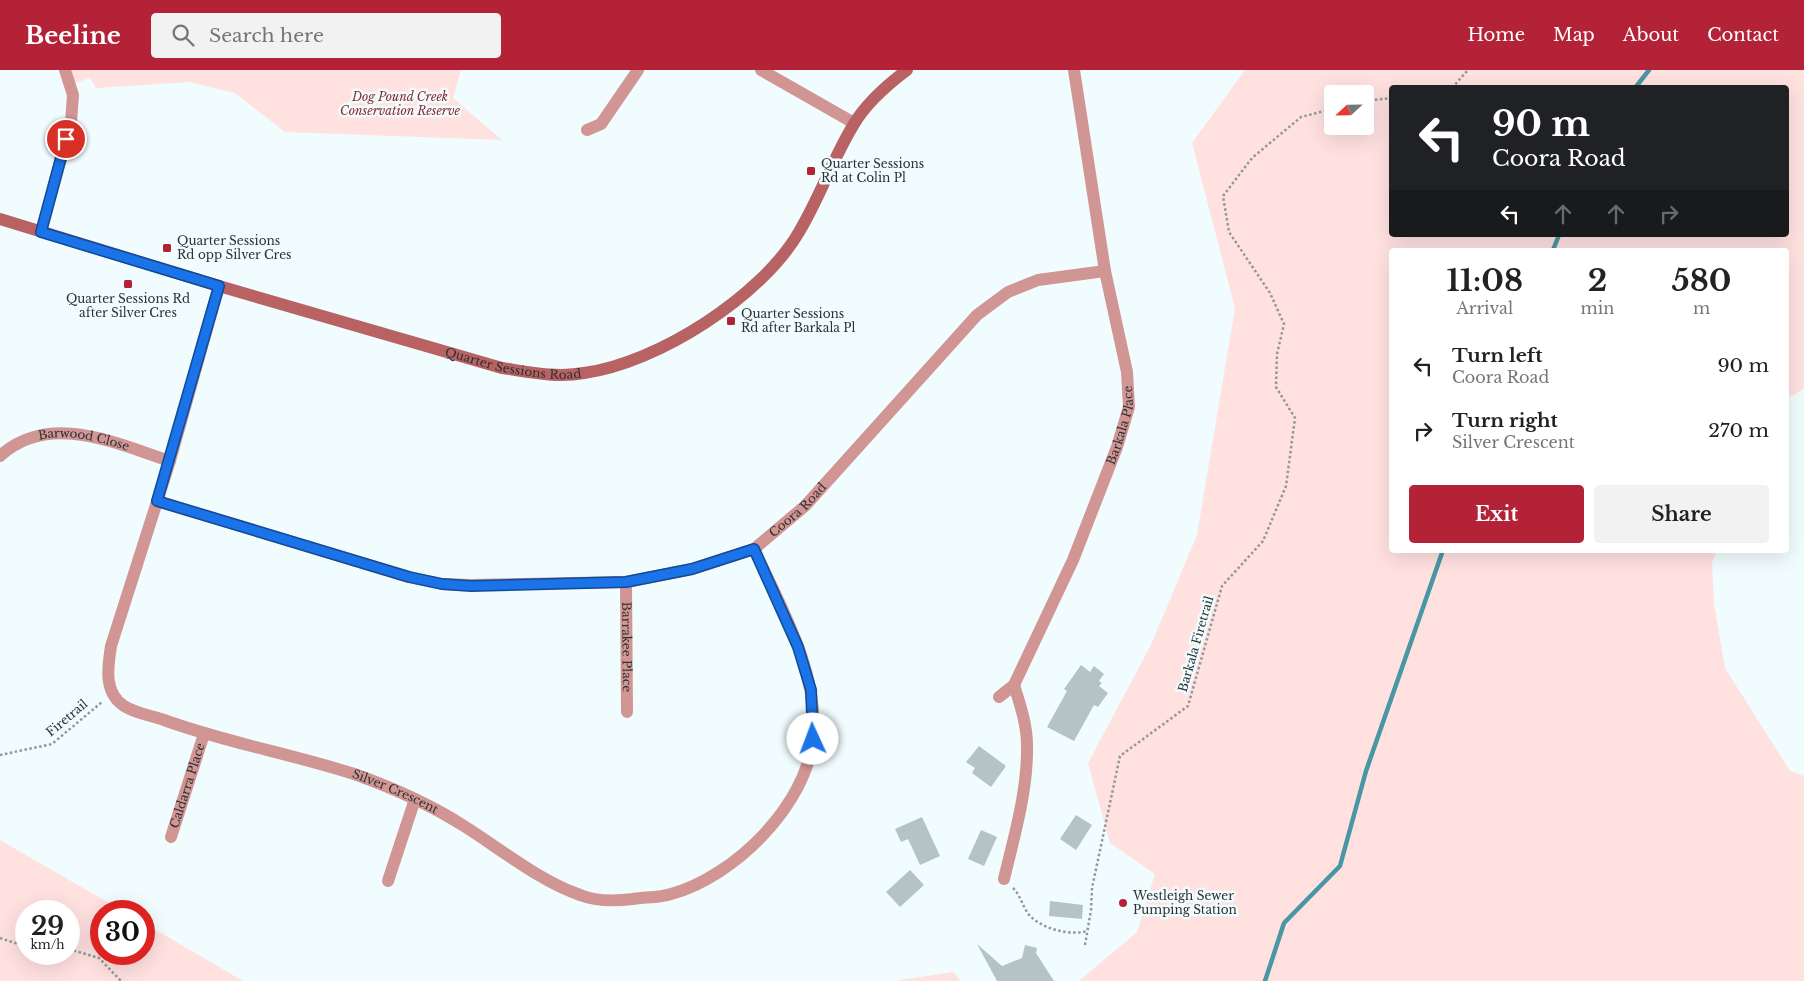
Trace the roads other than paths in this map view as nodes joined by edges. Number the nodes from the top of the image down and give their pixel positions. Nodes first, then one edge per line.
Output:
1 (65, 70) edge
2 (638, 70) edge
3 (761, 70) edge
4 (907, 70) edge
5 (1074, 70) edge
6 (854, 123) junction
7 (588, 130) dead end
8 (0, 219) edge
9 (41, 232) junction
10 (1105, 271) junction
11 (219, 286) junction
12 (0, 456) edge
13 (170, 461) junction
14 (157, 501) junction
15 (754, 549) junction
16 (626, 582) junction
17 (1014, 685) junction
18 (999, 697) dead end
19 (627, 712) dead end
20 (204, 734) junction
21 (415, 799) junction
22 (171, 837) dead end
23 (1004, 879) road end
24 (388, 881) dead end

1 - 9 street
2 - 7 street
3 - 6 street
4 - 6 main road, Quarter Sessions Road
5 - 10 street, Barkala Place
6 - 11 main road, Quarter Sessions Road
8 - 9 main road, Quarter Sessions Road
9 - 11 main road, Quarter Sessions Road
10 - 15 street, Coora Road
10 - 17 street, Barkala Place
11 - 13 street
12 - 13 street, Barwood Close
13 - 14 street
14 - 16 street, Coora Road
14 - 20 street, Silver Crescent
15 - 16 street, Coora Road
15 - 21 street, Silver Crescent
16 - 19 street, Barrakee Place
17 - 18 street, Barkala Place
17 - 23 street
20 - 21 street, Silver Crescent
20 - 22 street, Caldarra Place
21 - 24 street

